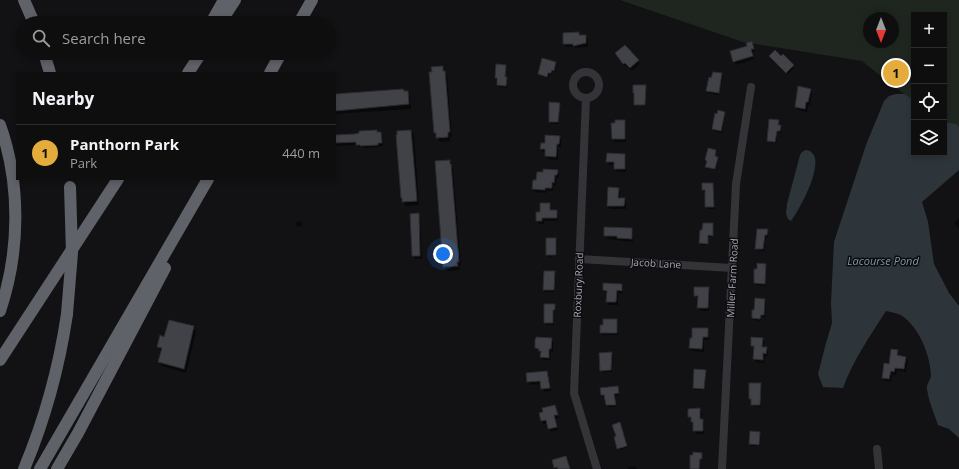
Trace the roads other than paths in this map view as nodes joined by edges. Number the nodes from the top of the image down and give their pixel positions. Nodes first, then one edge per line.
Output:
1 (24, 0) edge
2 (224, 0) edge
3 (235, 0) edge
4 (312, 0) edge
5 (31, 16) edge
6 (215, 16) edge
7 (225, 16) edge
8 (303, 16) edge
9 (46, 60) edge
10 (189, 60) edge
11 (196, 60) edge
12 (277, 60) edge
13 (50, 72) edge
14 (183, 72) edge
15 (189, 72) edge
16 (271, 72) edge
17 (751, 87) dead end
18 (586, 98) dead end
19 (0, 125) edge
20 (117, 180) edge
21 (207, 181) edge
22 (70, 183) edge
23 (579, 259) junction
24 (732, 268) junction
25 (0, 311) edge
26 (0, 360) edge
27 (877, 449) dead end
28 (24, 469) edge
29 (40, 469) edge
30 (57, 469) edge
31 (597, 469) edge
32 (722, 469) edge
33 (879, 469) edge

1 - 5 highway
2 - 6 highway
3 - 7 highway
4 - 8 highway
9 - 13 highway
10 - 14 highway
11 - 15 highway
12 - 16 highway
17 - 24 street, Miller Farm Road
18 - 23 street, Roxbury Road
19 - 25 highway
20 - 26 highway
21 - 29 highway
21 - 30 highway
22 - 28 highway, bridge
23 - 24 street, Jacob Lane
23 - 31 street, Roxbury Road
24 - 32 street, Miller Farm Road
27 - 33 street

